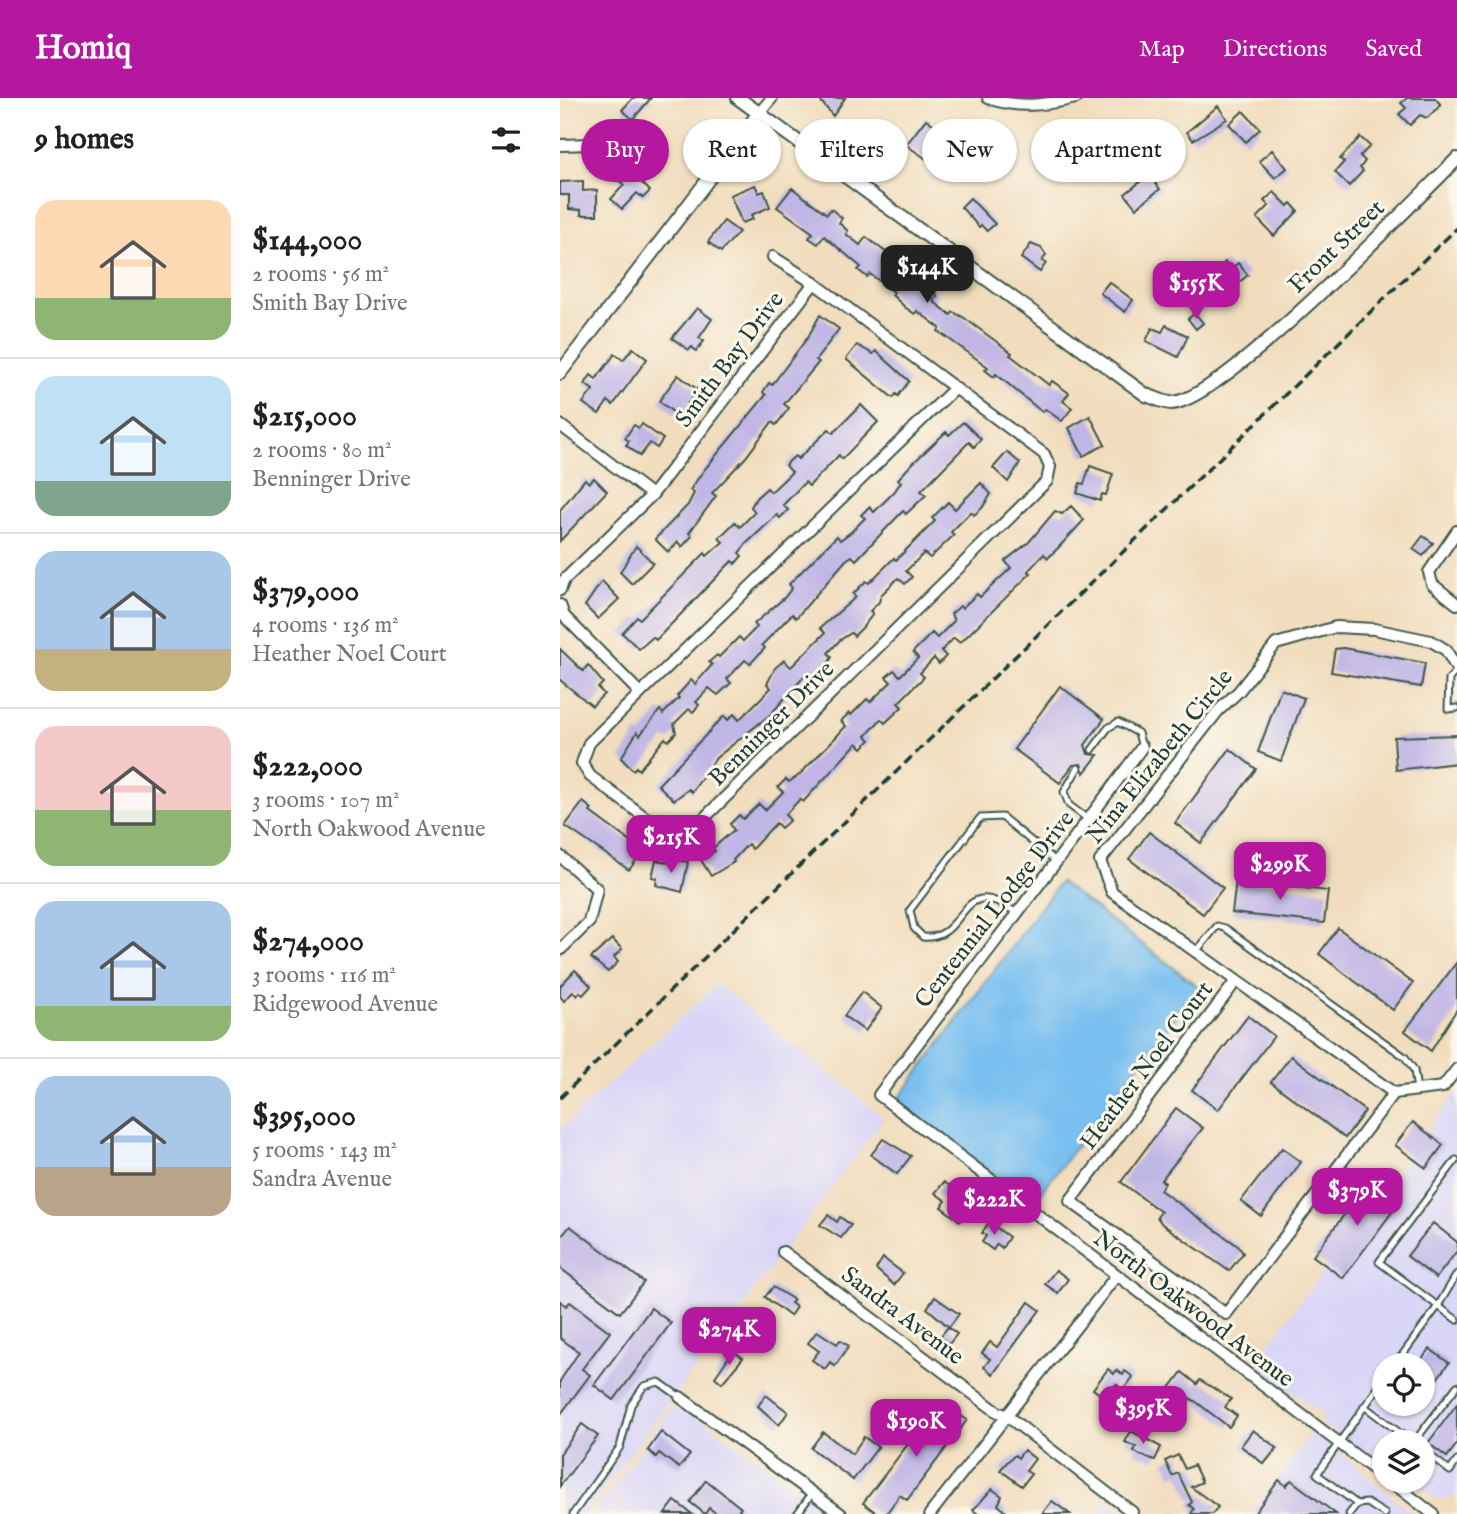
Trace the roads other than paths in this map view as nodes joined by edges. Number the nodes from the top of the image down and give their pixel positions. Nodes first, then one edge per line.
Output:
1 (738, 98) edge
2 (772, 98) edge
3 (988, 98) edge
4 (1076, 98) edge
5 (758, 113) junction
6 (581, 144) edge
7 (560, 145) edge
8 (1457, 159) edge
9 (773, 257) dead end
10 (814, 283) junction
11 (560, 373) edge
12 (955, 388) junction
13 (560, 425) edge
14 (652, 495) junction
15 (1457, 531) edge
16 (560, 590) edge
17 (1457, 604) edge
18 (560, 605) edge
19 (1457, 670) edge
20 (640, 693) junction
21 (1457, 708) edge
22 (1142, 747) joint
23 (1092, 750) dead end
24 (1078, 768) dead end
25 (1089, 820) junction
26 (560, 856) edge
27 (1058, 863) junction
28 (1015, 912) junction
29 (560, 950) edge
30 (1195, 953) junction
31 (1236, 981) junction
32 (1457, 1069) edge
33 (1417, 1090) junction
34 (1394, 1093) junction
35 (879, 1095) joint
36 (1456, 1160) edge
37 (782, 1252) dead end
38 (1457, 1274) edge
39 (1116, 1276) junction
40 (1438, 1306) junction
41 (1457, 1320) edge
42 (1404, 1353) edge
43 (1457, 1386) edge
44 (1372, 1395) edge
45 (680, 1397) joint
46 (1364, 1406) junction
47 (1007, 1416) junction
48 (1397, 1430) edge
49 (1422, 1430) edge
50 (1340, 1444) junction
51 (1435, 1459) edge
52 (1457, 1461) edge
53 (1372, 1468) edge
54 (813, 1492) junction
55 (1406, 1493) edge
56 (1357, 1504) junction
57 (1132, 1512) dead end
58 (573, 1514) edge
59 (797, 1514) edge
60 (841, 1514) edge
61 (930, 1514) edge
62 (1349, 1514) edge
63 (1384, 1514) edge
64 (1433, 1514) edge

1 - 5 street
2 - 5 street
3 - 4 street
5 - 8 street, Front Street
5 - 11 street
6 - 7 street
9 - 10 street
10 - 12 street, Smith Bay Drive
10 - 14 street, Smith Bay Drive
12 - 20 street, Benninger Drive
12 - 20 street, Benninger Drive
13 - 14 street
14 - 16 street, Smith Bay Drive
15 - 17 street
18 - 20 street
19 - 21 lane
19 - 30 street, Nina Elizabeth Circle
22 - 23 lane
22 - 25 street, Centennial Lodge Drive
24 - 25 lane
25 - 27 street, Centennial Lodge Drive
26 - 29 street
27 - 28 street, Centennial Lodge Drive
27 - 28 lane
28 - 35 street, Centennial Lodge Drive
30 - 31 street, Nina Elizabeth Circle
30 - 33 lane
31 - 34 street, Nina Elizabeth Circle
31 - 34 street, Heather Noel Court
32 - 33 street
33 - 34 street
35 - 39 street, North Oakwood Avenue
36 - 40 lane
37 - 47 street, Sandra Avenue
38 - 40 lane
39 - 47 street
39 - 50 street, North Oakwood Avenue
40 - 41 lane
40 - 42 lane
43 - 49 lane
44 - 46 lane
45 - 54 street
45 - 58 lane
46 - 48 lane
46 - 50 lane
47 - 57 street, Sandra Avenue
47 - 61 street
50 - 53 street, North Oakwood Avenue
50 - 56 lane
51 - 52 lane
54 - 59 lane
54 - 60 street
55 - 64 street
56 - 62 lane
56 - 63 lane

